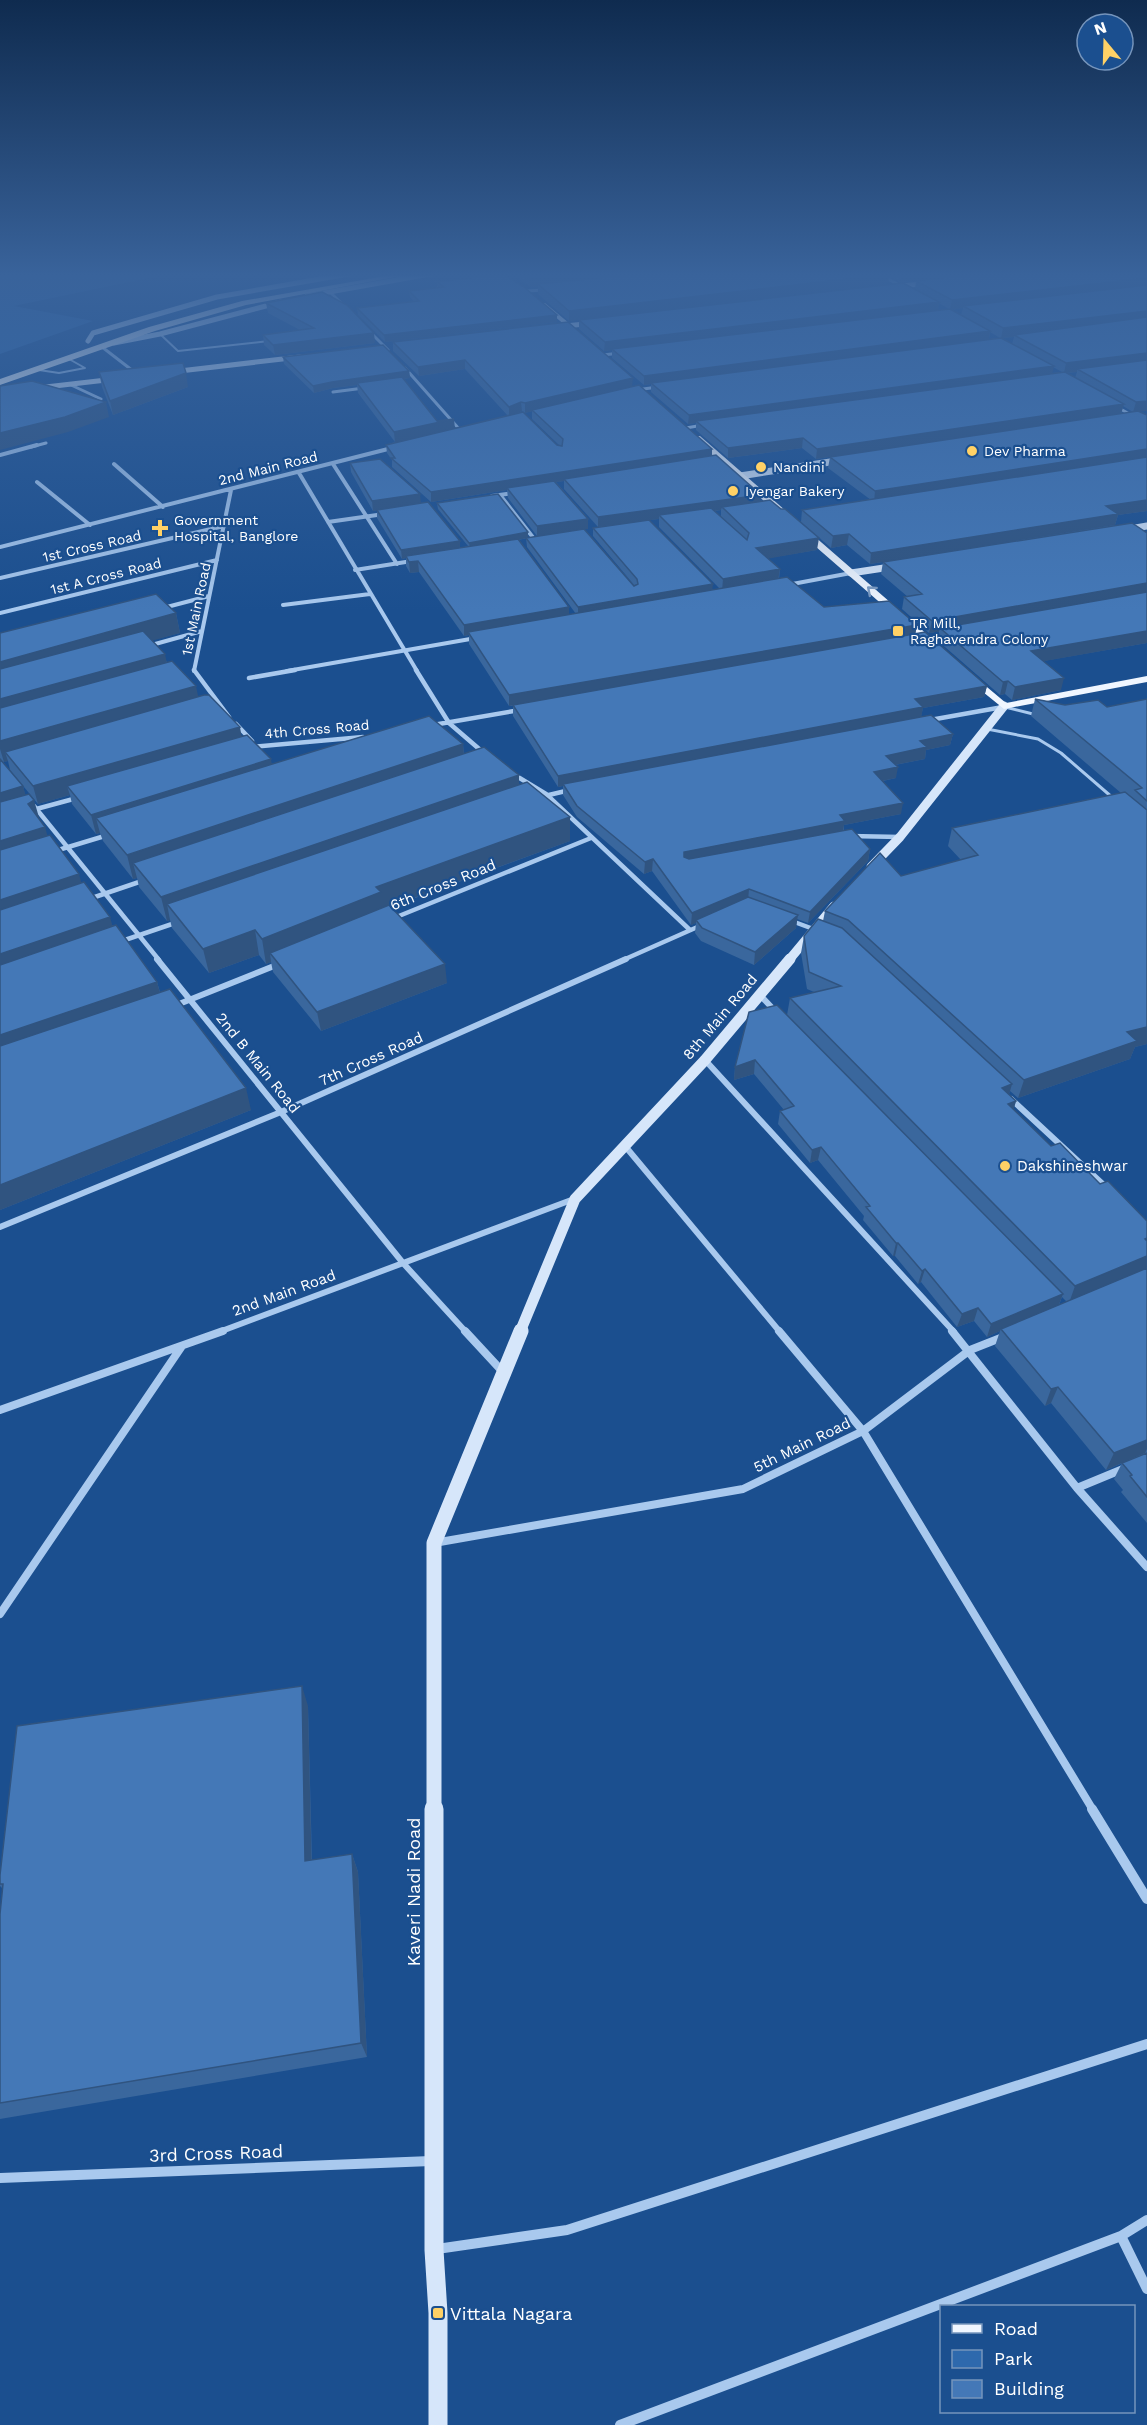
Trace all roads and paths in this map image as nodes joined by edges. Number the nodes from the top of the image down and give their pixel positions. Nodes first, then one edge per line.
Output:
1 (69, 385) edge
2 (71, 385) edge
3 (422, 385) edge
4 (638, 385) edge
5 (665, 386) edge
6 (365, 388) edge
7 (642, 389) junction
8 (24, 390) edge
9 (631, 391) edge
10 (333, 392) edge
11 (651, 397) edge
12 (101, 399) edge
13 (1114, 406) edge
14 (1147, 415) edge
15 (1134, 417) junction
16 (1122, 419) edge
17 (677, 420) edge
18 (709, 424) edge
19 (1147, 424) edge
20 (471, 428) edge
21 (686, 428) junction
22 (460, 430) junction
23 (449, 433) edge
24 (46, 443) edge
25 (393, 448) edge
26 (371, 454) junction
27 (0, 455) edge
28 (856, 458) edge
29 (722, 460) junction
30 (380, 462) edge
31 (710, 462) edge
32 (114, 464) dead end
33 (333, 464) junction
34 (299, 473) junction
35 (740, 476) junction
36 (37, 482) dead end
37 (231, 490) junction
38 (522, 491) edge
39 (500, 495) junction
40 (488, 497) edge
41 (163, 507) junction
42 (776, 507) junction
43 (766, 508) edge
44 (388, 513) edge
45 (367, 516) junction
46 (328, 522) junction
47 (90, 525) junction
48 (224, 526) junction
49 (1147, 526) edge
50 (1112, 532) edge
51 (545, 538) edge
52 (535, 540) junction
53 (528, 541) edge
54 (0, 545) edge
55 (217, 560) junction
56 (420, 560) edge
57 (397, 564) junction
58 (911, 564) edge
59 (355, 570) junction
60 (851, 573) junction
61 (0, 578) edge
62 (781, 586) edge
63 (370, 594) junction
64 (209, 596) junction
65 (283, 605) dead end
66 (154, 610) edge
67 (0, 614) edge
68 (202, 631) junction
69 (484, 637) edge
70 (938, 637) edge
71 (927, 639) junction
72 (915, 641) edge
73 (146, 646) edge
74 (404, 650) junction
75 (944, 655) edge
76 (962, 670) edge
77 (194, 671) junction
78 (183, 674) edge
79 (249, 678) dead end
80 (1147, 680) edge
81 (218, 705) junction
82 (1004, 706) junction
83 (207, 708) edge
84 (531, 709) edge
85 (1048, 716) edge
86 (921, 722) edge
87 (451, 724) junction
88 (427, 726) edge
89 (986, 729) junction
90 (430, 733) edge
91 (373, 735) edge
92 (257, 746) junction
93 (246, 749) edge
94 (487, 755) edge
95 (505, 769) edge
96 (581, 788) edge
97 (546, 794) junction
98 (81, 796) edge
99 (534, 798) edge
100 (30, 801) edge
101 (1121, 805) edge
102 (37, 809) junction
103 (18, 815) edge
104 (113, 833) edge
105 (848, 836) edge
106 (900, 837) junction
107 (591, 838) junction
108 (68, 848) junction
109 (45, 855) edge
110 (861, 878) edge
111 (150, 879) edge
112 (105, 894) junction
113 (845, 895) edge
114 (84, 901) edge
115 (780, 916) edge
116 (391, 919) edge
117 (184, 920) edge
118 (709, 922) edge
119 (690, 930) junction
120 (818, 930) junction
121 (139, 936) junction
122 (107, 947) edge
123 (291, 960) edge
124 (759, 994) junction
125 (190, 1000) junction
126 (168, 1008) edge
127 (784, 1019) edge
128 (705, 1060) junction
129 (1008, 1095) edge
130 (280, 1112) junction
131 (624, 1146) junction
132 (1112, 1193) edge
133 (575, 1198) junction
134 (0, 1227) edge
135 (403, 1263) junction
136 (1014, 1332) edge
137 (182, 1346) junction
138 (970, 1350) junction
139 (504, 1373) junction
140 (0, 1409) edge
141 (863, 1431) junction
142 (1127, 1467) edge
143 (1077, 1488) junction
144 (434, 1543) junction
145 (1147, 1567) edge
146 (0, 1614) edge
147 (1147, 1899) edge
148 (1147, 2044) edge
149 (434, 2161) junction
150 (0, 2178) edge
151 (1147, 2220) edge
152 (1121, 2236) junction
153 (434, 2250) junction
154 (1147, 2289) edge
155 (438, 2425) edge
156 (620, 2425) edge

1 - 8 street
2 - 12 street
3 - 22 street
4 - 7 main road
5 - 7 street
6 - 10 street
7 - 9 street
7 - 11 main road
13 - 15 street
14 - 15 street
15 - 16 street
15 - 19 street
17 - 21 main road
18 - 21 street
20 - 22 street
21 - 29 main road
22 - 23 street
24 - 27 street
25 - 26 street, 2nd Main Road
26 - 30 street
26 - 33 street, 2nd Main Road
28 - 35 street
29 - 31 street
29 - 35 main road
32 - 41 street
33 - 34 street, 2nd Main Road
33 - 45 street
34 - 37 street, 2nd Main Road
34 - 46 street
35 - 42 main road
36 - 47 street
37 - 41 street, 2nd Main Road
37 - 48 street, 1st Main Road
38 - 39 street
39 - 40 street
39 - 52 street
41 - 47 street, 2nd Main Road
42 - 43 street
42 - 60 main road
44 - 45 street
45 - 46 street
45 - 57 street
46 - 59 street
47 - 54 street, 2nd Main Road
48 - 55 street, 1st Main Road
48 - 61 street, 1st Cross Road
49 - 50 street
51 - 52 street
52 - 53 street
55 - 64 street, 1st Main Road
55 - 67 street, 1st A Cross Road
56 - 57 street
57 - 59 street
58 - 60 street
59 - 63 street
60 - 62 street
71 -> 60 main road
63 - 65 street
63 - 74 street
64 - 66 street
64 - 68 street, 1st Main Road
68 - 73 street
68 - 77 street, 1st Main Road
69 - 74 street
70 - 71 street
71 - 72 street
71 - 75 main road
74 - 79 street
74 - 87 street
76 - 82 main road
77 - 78 street
77 - 81 street, 1st Main Road
80 - 82 main road
81 - 83 street
81 - 92 street, 1st Main Road
82 - 85 lane
82 - 86 street
82 - 89 street
84 - 87 street
87 - 88 street
87 - 90 street
87 - 94 street
89 - 101 lane
89 - 106 street
91 - 92 street, 4th Cross Road
92 - 93 street, 4th Cross Road
95 - 97 street
96 - 97 street
97 - 99 street
97 - 107 street
98 - 102 street
100 - 102 street, 2nd B Main Road
102 - 103 street
102 - 108 street, 2nd B Main Road
104 - 108 street
105 - 106 street
106 - 110 street
107 - 116 street, 6th Cross Road
107 - 119 street
108 - 109 street
108 - 112 street, 2nd B Main Road
111 - 112 street
112 - 114 street
112 - 121 street, 2nd B Main Road
113 - 120 street, 8th Main Road
115 - 120 street
117 - 121 street
118 - 119 street, 7th Cross Road
119 - 130 street, 7th Cross Road
120 - 124 street, 8th Main Road
121 - 122 street
121 - 125 street, 2nd B Main Road
123 - 125 street
124 - 127 street
124 - 128 street, 8th Main Road
125 - 126 street
125 - 130 street, 2nd B Main Road
128 - 131 street, 8th Main Road
128 - 138 street
129 - 132 street
130 - 134 street, 7th Cross Road
130 - 135 street, 2nd B Main Road
131 - 133 street, 8th Main Road
131 - 141 street
133 - 135 street, 2nd Main Road
133 - 139 street, 8th Main Road
135 - 137 street, 2nd Main Road
135 - 139 street, 2nd B Main Road
136 - 138 street, 5th Main Road
137 - 140 street, 2nd Main Road
137 - 146 street
138 - 141 street, 5th Main Road
138 - 143 street
139 - 144 street, Kaveri Nadi Road
141 - 144 street, 5th Main Road
141 - 147 street
142 - 143 street
143 - 145 street
144 - 149 street, Kaveri Nadi Road
148 - 153 street
149 - 150 street, 3rd Cross Road
149 - 153 street, Kaveri Nadi Road
151 - 152 street
152 - 154 street
152 - 156 street
153 - 155 street, Kaveri Nadi Road

